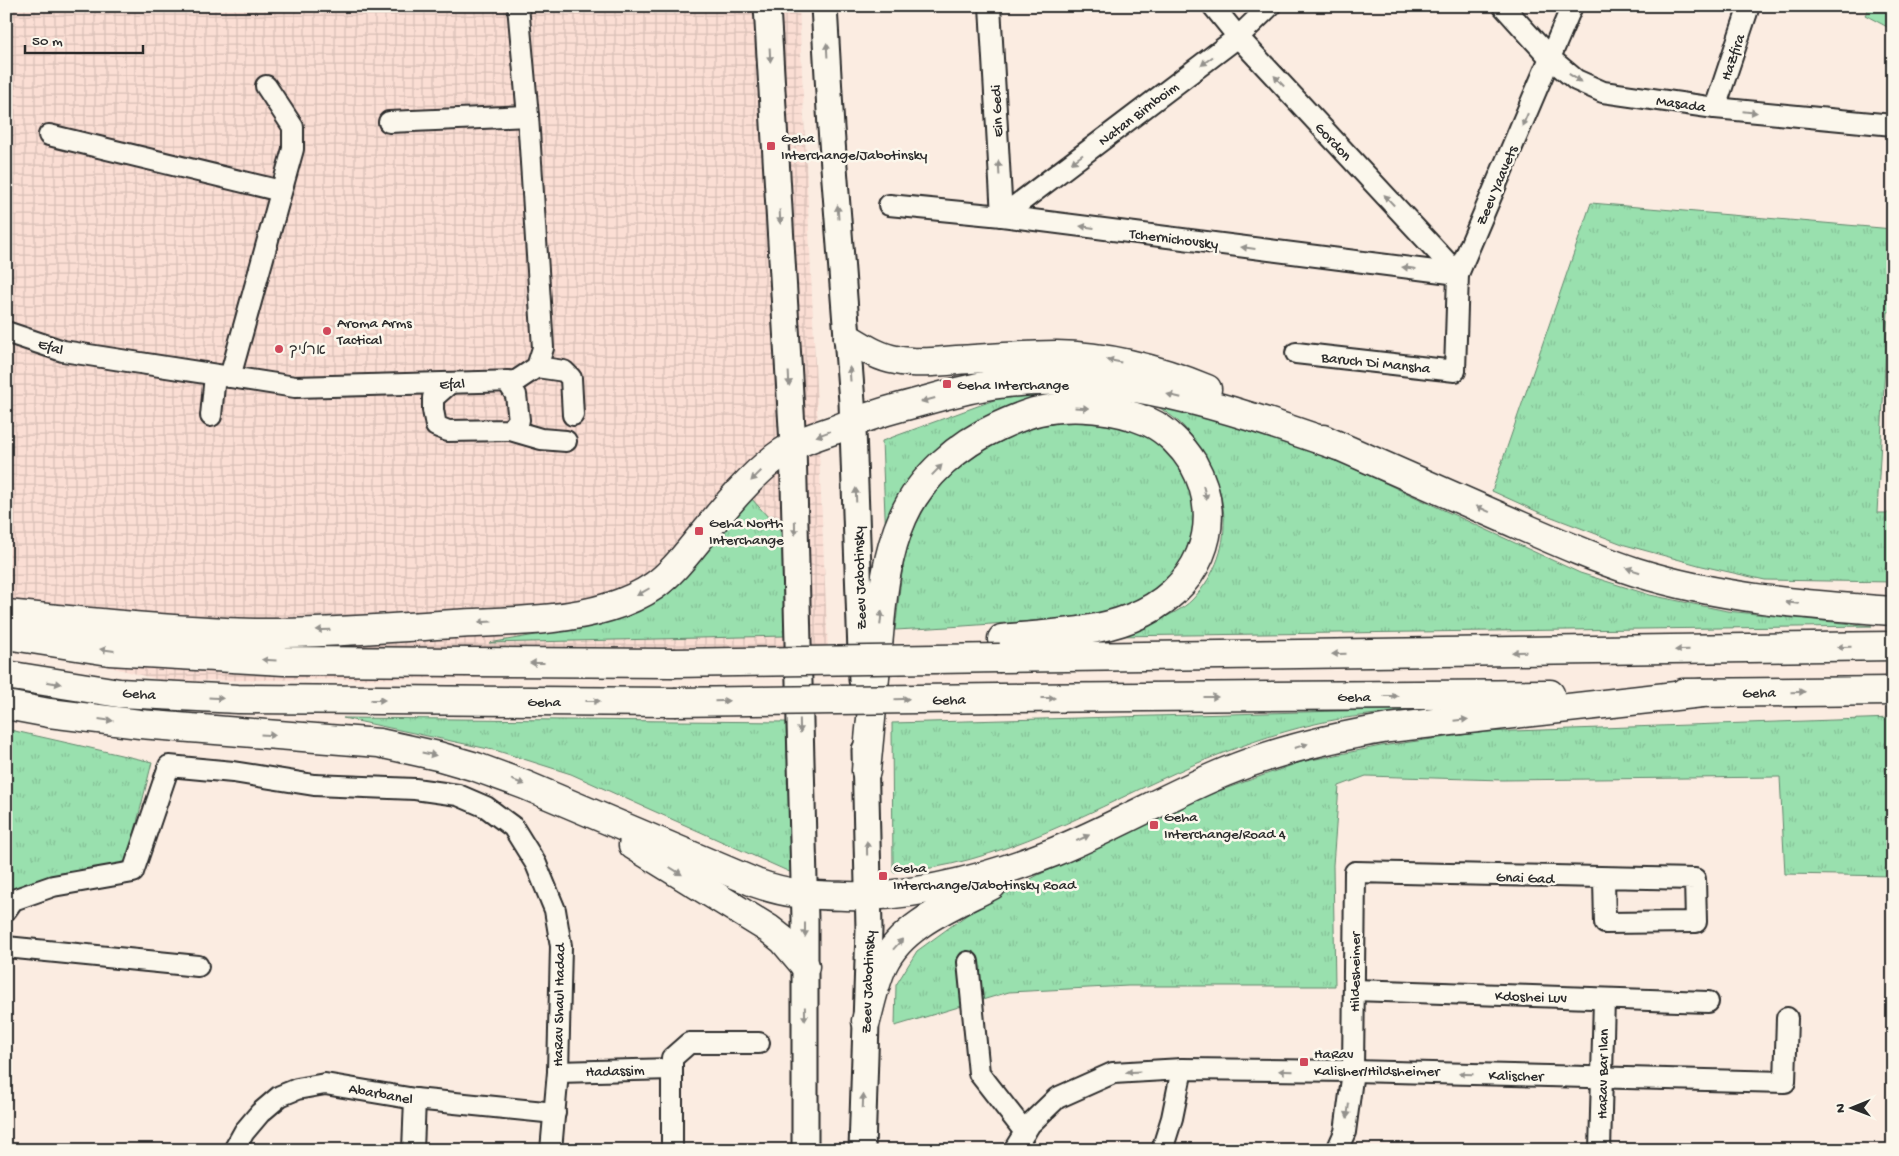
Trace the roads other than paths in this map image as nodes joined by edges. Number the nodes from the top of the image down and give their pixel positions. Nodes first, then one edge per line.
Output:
1 (518, 6) edge
2 (767, 6) edge
3 (824, 6) edge
4 (990, 6) edge
5 (1213, 6) edge
6 (1270, 6) edge
7 (1503, 6) edge
8 (1572, 6) edge
9 (1750, 6) edge
10 (1238, 37) junction
11 (1551, 59) junction
12 (266, 86) dead end
13 (1714, 108) junction
14 (528, 116) junction
15 (389, 122) dead end
16 (1893, 126) edge
17 (49, 135) dead end
18 (281, 191) junction
19 (889, 205) dead end
20 (1002, 216) junction
21 (1458, 274) junction
22 (7, 333) edge
23 (848, 338) junction
24 (1296, 353) dead end
25 (537, 367) junction
26 (1455, 371) joint
27 (222, 376) junction
28 (507, 381) junction
29 (450, 383) junction
30 (573, 415) dead end
31 (211, 416) dead end
32 (853, 422) junction
33 (510, 430) junction
34 (566, 441) dead end
35 (793, 445) junction
36 (1338, 446) junction
37 (1893, 611) edge
38 (6, 614) edge
39 (6, 635) edge
40 (1893, 646) edge
41 (1001, 649) junction
42 (6, 675) edge
43 (1893, 690) edge
44 (1702, 693) junction
45 (6, 705) edge
46 (866, 772) junction
47 (560, 800) junction
48 (1055, 852) junction
49 (1355, 872) joint
50 (1604, 879) junction
51 (805, 895) junction
52 (869, 896) junction
53 (6, 910) edge
54 (6, 947) edge
55 (968, 962) dead end
56 (198, 966) dead end
57 (805, 966) junction
58 (1354, 990) junction
59 (1604, 999) junction
60 (1708, 1002) dead end
61 (1787, 1018) dead end
62 (866, 1021) junction
63 (759, 1043) dead end
64 (672, 1069) junction
65 (1182, 1069) junction
66 (1353, 1071) junction
67 (558, 1072) junction
68 (1602, 1077) junction
69 (416, 1099) junction
70 (555, 1113) junction
71 (1025, 1132) junction
72 (234, 1150) edge
73 (413, 1150) edge
74 (551, 1150) edge
75 (672, 1150) edge
76 (805, 1150) edge
77 (862, 1150) edge
78 (1014, 1150) edge
79 (1162, 1150) edge
80 (1337, 1150) edge
81 (1600, 1150) edge

1 - 14 street
2 -> 35 main road
23 -> 3 main road, Zeev Jabotinsky
20 -> 4 street, Ein Gedi
5 - 10 street, Gordon
6 - 10 street, Natan Birnboim
7 - 11 street, Masada
8 - 11 street, Zeev Yaavets
9 - 13 street, HaZfira
10 -> 20 street, Natan Birnboim
21 -> 10 street, Gordon
11 -> 13 street, Masada
11 -> 21 street, Zeev Yaavets
12 - 18 street
13 -> 16 street, Masada
14 - 15 street
14 - 25 street
17 - 18 street
18 - 27 street
19 - 20 street, Tchernichovsky
21 -> 20 street, Tchernichovsky
21 - 26 street, Zeev Yaavets
22 - 27 street, Efal
32 -> 23 main road, Zeev Jabotinsky
36 -> 23 highway
24 - 26 street, Baruch Di Mansha
25 - 28 street, Efal
25 - 30 street
27 - 29 street, Efal
27 - 31 street
28 - 29 street, Efal
28 - 33 street
29 - 33 street
32 -> 35 highway
36 -> 32 highway
46 -> 32 main road, Zeev Jabotinsky
33 - 34 street
35 -> 38 highway
35 -> 51 main road
37 -> 36 highway
41 -> 39 highway, bridge
40 -> 41 highway
46 -> 41 highway
42 -> 44 highway, Geha, bridge
44 -> 43 highway, Geha
48 -> 44 highway
45 -> 47 highway
52 -> 46 main road, Zeev Jabotinsky
47 - 51 highway
47 -> 57 highway
48 - 52 highway
62 -> 48 highway
49 - 50 street, Gnai Gad
49 - 58 street, Hildesheimer
50 - 50 street, Gnai Gad
51 - 52 highway
51 -> 57 main road
52 - 62 main road, Zeev Jabotinsky
53 - 67 street, HaRav Shaul Hadad
54 - 56 street
55 - 71 street
57 -> 76 main road
58 - 59 street, Kdoshei Luv
58 - 66 street, Hildesheimer
59 - 60 street, Kdoshei Luv
59 - 68 street, HaRav Bar Ilan
61 - 68 street, Kalischer
77 -> 62 main road, Zeev Jabotinsky
63 - 64 street
64 - 67 street, Hadassim
64 - 75 street
66 -> 65 street, Kalischer
65 -> 71 street, Kalischer
65 - 79 street
68 -> 66 street, Kalischer
66 -> 80 street, Hildesheimer
67 - 70 street, HaRav Shaul Hadad
68 - 81 street, HaRav Bar Ilan
69 - 70 street, Abarbanel
69 - 72 street, Abarbanel
69 - 73 street
70 - 74 street, HaRav Shaul Hadad
71 - 78 street, Kalischer

